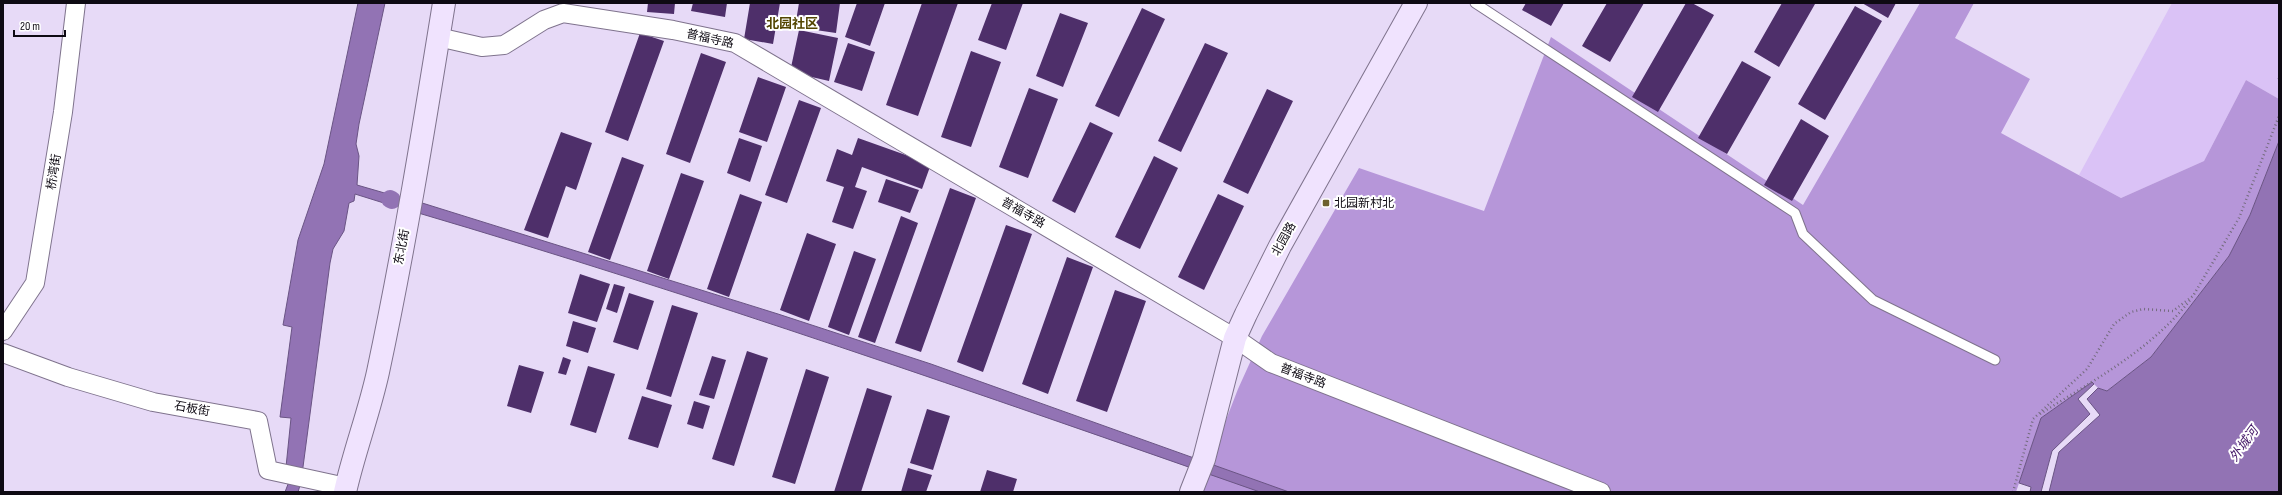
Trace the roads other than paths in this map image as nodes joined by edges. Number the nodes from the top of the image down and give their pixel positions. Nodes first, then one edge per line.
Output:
1 (76, 3) edge
2 (444, 3) edge
3 (1416, 3) edge
4 (1475, 3) edge
5 (438, 37) junction
6 (3, 331) edge
7 (1236, 338) junction
8 (3, 353) edge
9 (1995, 360) dead end
10 (1198, 475) edge
11 (346, 490) edge
12 (1601, 492) edge

1 - 6 street, 桥湾街
2 - 5 street, 东北街
3 - 7 street, 北园路
4 - 9 lane
5 - 7 street, 普福寺路
5 - 11 street, 东北街
7 - 10 street, 北园路
7 - 12 street, 普福寺路
8 - 11 street, 石板街

